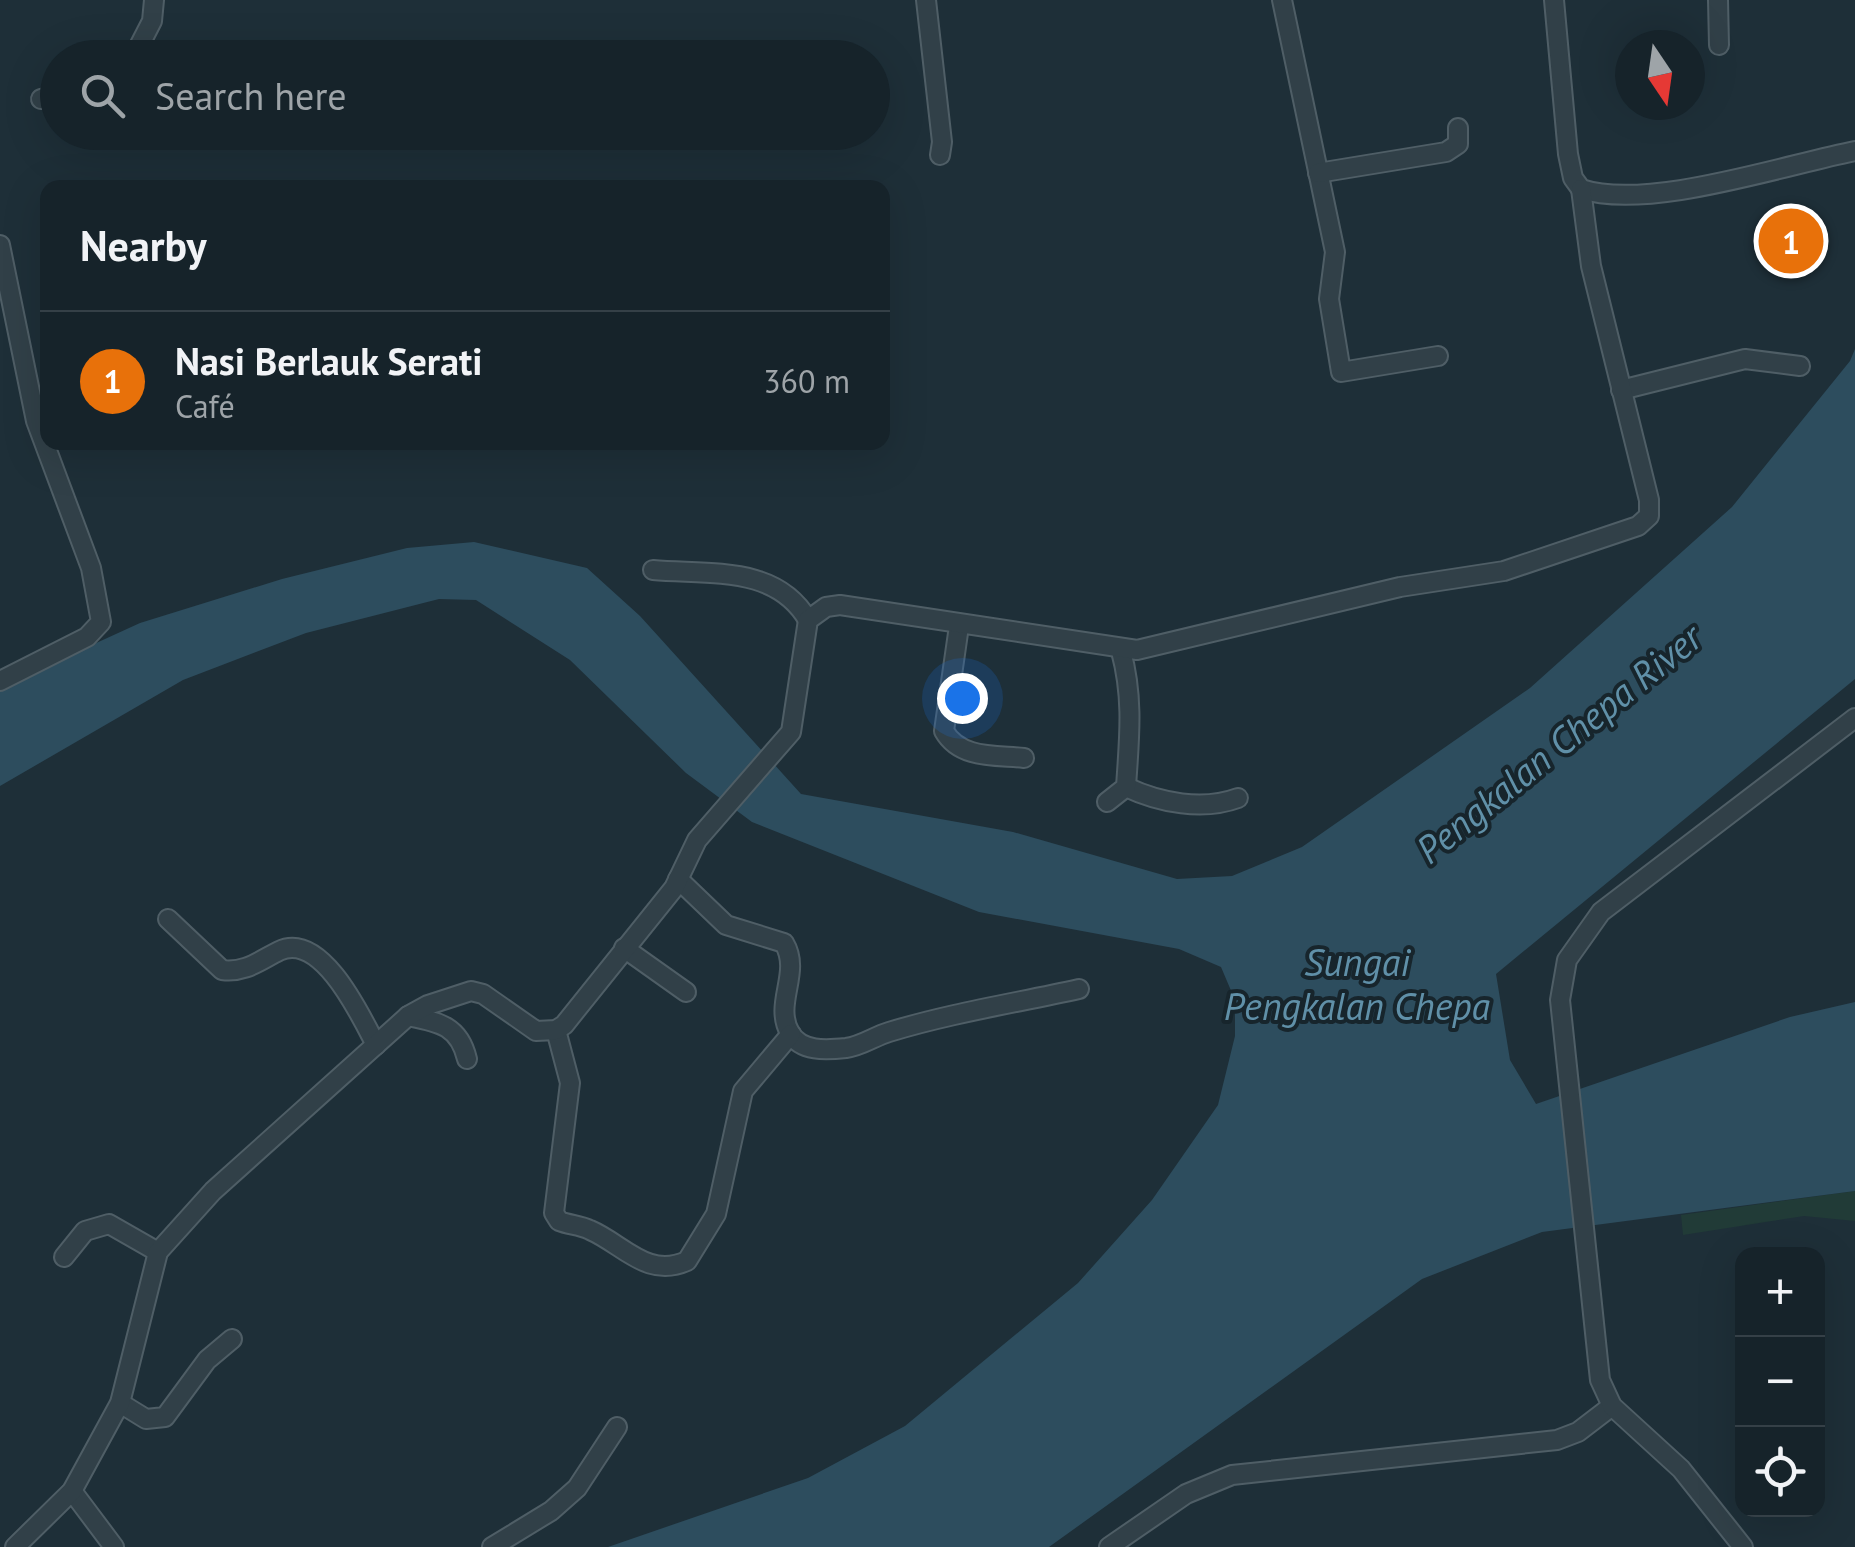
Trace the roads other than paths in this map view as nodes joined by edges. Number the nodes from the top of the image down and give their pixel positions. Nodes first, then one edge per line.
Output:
1 (154, 0) edge
2 (926, 0) edge
3 (1282, 0) edge
4 (1554, 0) edge
5 (1718, 0) edge
6 (142, 40) edge
7 (1719, 45) dead end
8 (1458, 128) dead end
9 (1855, 151) edge
10 (940, 155) dead end
11 (1318, 173) junction
12 (1581, 189) junction
13 (0, 245) edge
14 (1438, 356) dead end
15 (1800, 366) dead end
16 (1621, 390) junction
17 (40, 432) edge
18 (47, 450) edge
19 (652, 570) dead end
20 (808, 620) junction
21 (959, 626) junction
22 (1121, 651) junction
23 (0, 681) edge
24 (1855, 718) edge
25 (1024, 758) dead end
26 (1126, 787) junction
27 (1238, 798) dead end
28 (1108, 802) dead end
29 (678, 879) junction
30 (168, 920) dead end
31 (624, 948) junction
32 (1079, 989) dead end
33 (686, 992) dead end
34 (408, 1016) junction
35 (556, 1030) junction
36 (790, 1034) junction
37 (376, 1045) junction
38 (467, 1059) dead end
39 (158, 1252) junction
40 (64, 1257) dead end
41 (232, 1339) dead end
42 (120, 1403) junction
43 (1612, 1406) junction
44 (617, 1428) dead end
45 (72, 1491) junction
46 (15, 1547) edge
47 (114, 1547) edge
48 (492, 1547) edge
49 (1110, 1547) edge
50 (1742, 1547) edge

1 - 6 street
2 - 10 street
3 - 11 street
4 - 12 street
5 - 7 street
8 - 11 street
9 - 12 street
11 - 14 street
12 - 16 street
13 - 17 street
15 - 16 street
16 - 22 street
18 - 23 street
19 - 20 street
20 - 21 street
20 - 29 street
21 - 22 street
21 - 25 street
22 - 26 street
24 - 43 street
26 - 27 street
26 - 28 street
29 - 31 street
29 - 36 street
30 - 37 street
31 - 33 street
31 - 35 street
32 - 36 street
34 - 35 street
34 - 37 street
34 - 38 street
35 - 36 street
37 - 39 street
39 - 40 street
39 - 42 street
41 - 42 street
42 - 45 street
43 - 49 street
43 - 50 street
44 - 48 street
45 - 46 street
45 - 47 street

